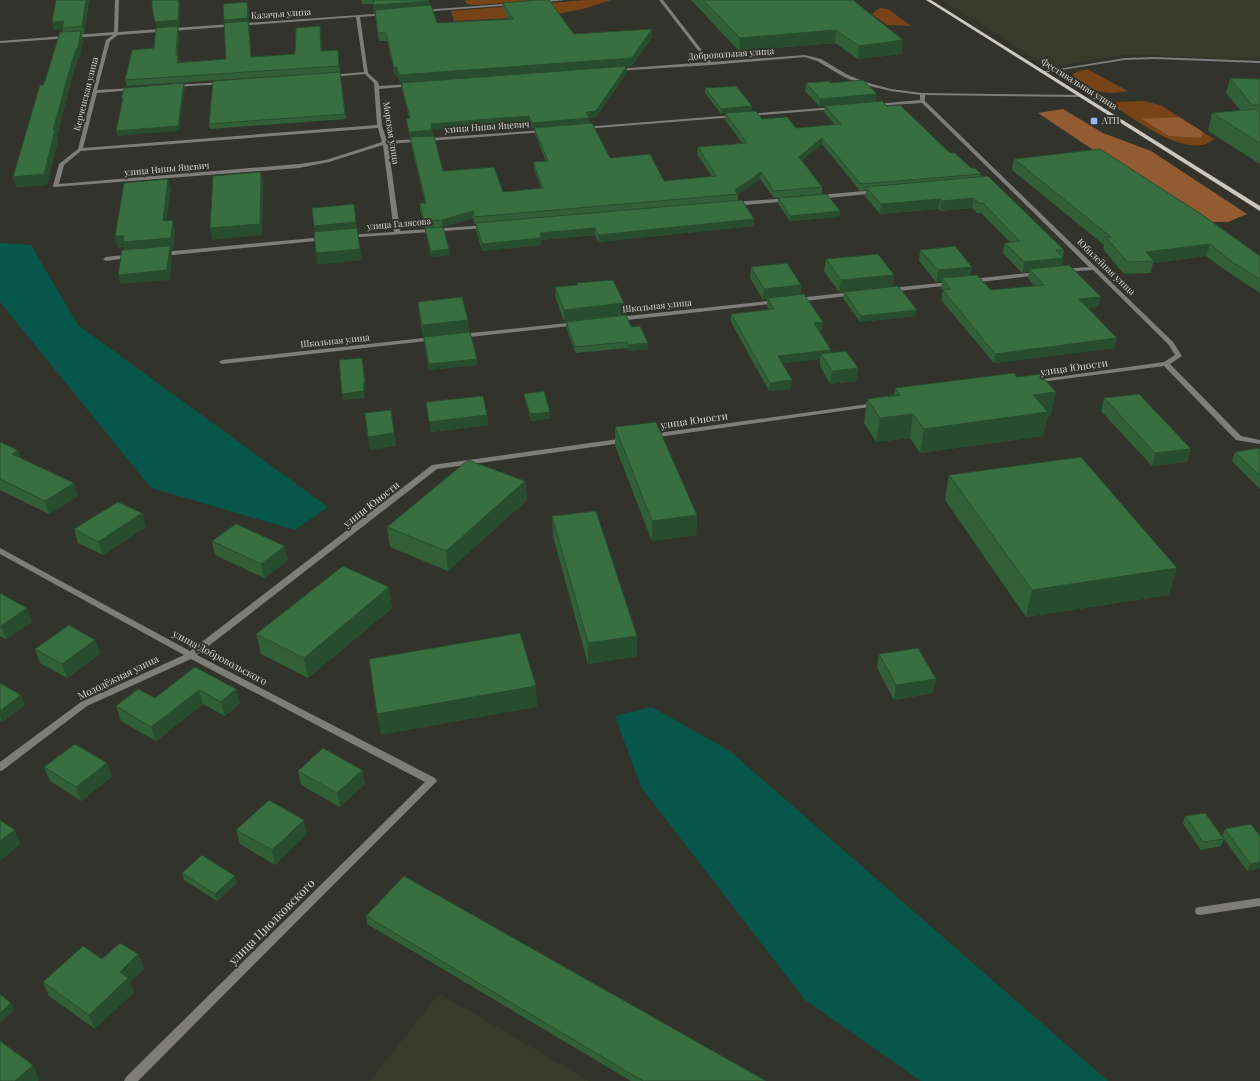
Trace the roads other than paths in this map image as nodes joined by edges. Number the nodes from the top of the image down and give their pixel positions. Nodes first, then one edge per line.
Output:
1 (117, 0) edge
2 (563, 0) edge
3 (662, 0) edge
4 (928, 0) edge
5 (533, 2) edge
6 (518, 4) edge
7 (414, 12) edge
8 (390, 14) edge
9 (358, 16) junction
10 (116, 35) junction
11 (0, 42) edge
12 (1260, 62) edge
13 (711, 64) junction
14 (608, 71) edge
15 (1042, 72) junction
16 (366, 73) junction
17 (326, 76) edge
18 (230, 82) edge
19 (416, 85) edge
20 (166, 87) edge
21 (143, 88) edge
22 (376, 88) junction
23 (95, 92) junction
24 (922, 94) junction
25 (1080, 96) junction
26 (923, 102) junction
27 (867, 106) edge
28 (844, 108) edge
29 (380, 126) junction
30 (574, 128) edge
31 (551, 130) edge
32 (385, 143) junction
33 (80, 150) junction
34 (1005, 181) junction
35 (997, 182) edge
36 (886, 191) edge
37 (815, 197) edge
38 (800, 199) edge
39 (728, 205) edge
40 (1260, 209) edge
41 (492, 225) edge
42 (397, 233) junction
43 (342, 238) edge
44 (334, 239) edge
45 (153, 254) edge
46 (138, 256) edge
47 (106, 258) dead end
48 (1094, 268) junction
49 (1055, 272) edge
50 (1047, 273) edge
51 (968, 282) edge
52 (960, 283) edge
53 (880, 291) edge
54 (856, 294) edge
55 (785, 301) edge
56 (793, 301) edge
57 (610, 320) edge
58 (587, 323) edge
59 (452, 337) edge
60 (444, 338) edge
61 (222, 362) dead end
62 (1166, 364) junction
63 (1024, 384) edge
64 (883, 404) edge
65 (1260, 442) edge
66 (0, 551) edge
67 (191, 654) junction
68 (0, 767) edge
69 (432, 780) joint
70 (1260, 902) edge
71 (1200, 911) dead end
72 (130, 1081) edge

1 - 10 street
2 - 5 street
3 - 13 street
4 - 15 main road, Фестивальная улица
6 - 7 street
8 - 9 street, Казачья улица
9 - 10 street, Казачья улица
9 - 16 street, Морская улица
10 - 11 street, Казачья улица
10 - 23 street, Керченская улица
12 - 15 street
13 - 14 street, Добровольная улица
13 - 24 street, Добровольная улица
15 - 25 main road, Фестивальная улица
16 - 17 street
16 - 22 street, Морская улица
18 - 20 street
19 - 22 street
21 - 23 street
22 - 29 street, Морская улица
23 - 33 street, Керченская улица
24 - 25 street, Добровольная улица
24 - 26 street
25 - 40 main road, Фестивальная улица
26 - 27 street
26 - 34 street, Юбилейная улица
28 - 30 street
29 - 32 street, Морская улица
29 - 33 street
31 - 32 street, улица Нины Яцевич
32 - 33 street, улица Нины Яцевич
32 - 42 street, Морская улица
34 - 35 street
34 - 48 street, Юбилейная улица
36 - 37 street
38 - 39 street
41 - 42 street, улица Галясова
42 - 43 street, улица Галясова
44 - 45 street
46 - 47 street
48 - 49 street
48 - 62 street, Юбилейная улица
50 - 51 street
52 - 53 street
54 - 56 street
55 - 57 street, Школьная улица
58 - 59 street
60 - 61 street, Школьная улица
62 - 63 street, улица Юности
62 - 65 street
64 - 67 street, улица Юности
66 - 67 street, улица Добровольского
67 - 68 street, Молодёжная улица
67 - 69 street, улица Добровольского
69 - 72 street, улица Циолковского
70 - 71 street

